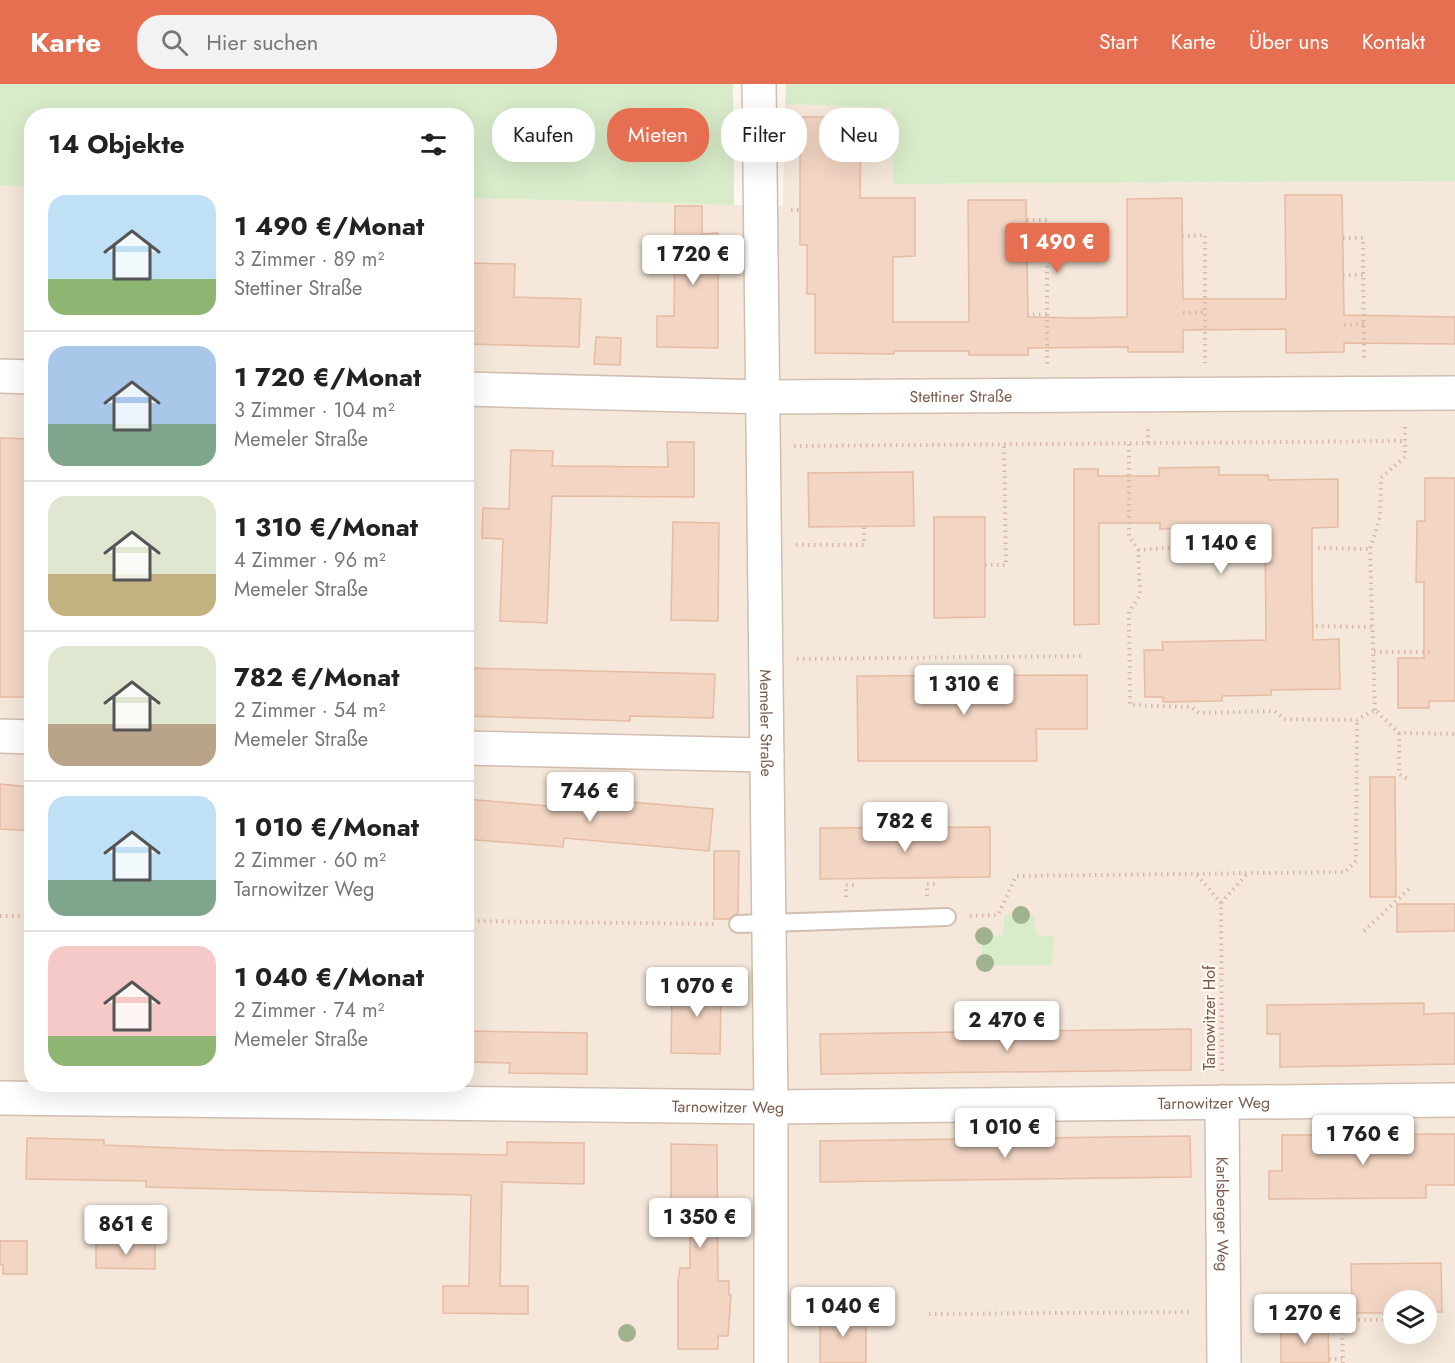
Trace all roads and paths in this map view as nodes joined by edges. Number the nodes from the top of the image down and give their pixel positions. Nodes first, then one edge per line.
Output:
1 (759, 84) edge
2 (1027, 220) dead end
3 (1182, 236) dead end
4 (1343, 238) dead end
5 (1027, 258) dead end
6 (1047, 258) junction
7 (1343, 275) dead end
8 (1363, 275) junction
9 (1205, 312) junction
10 (1183, 313) dead end
11 (1048, 314) junction
12 (1028, 315) dead end
13 (1364, 324) junction
14 (1344, 325) dead end
15 (0, 376) edge
16 (24, 377) edge
17 (474, 389) edge
18 (1405, 392) junction
19 (1364, 393) junction
20 (1455, 393) edge
21 (1204, 394) junction
22 (1047, 396) junction
23 (763, 397) junction
24 (1405, 441) junction
25 (1129, 444) junction
26 (1004, 445) junction
27 (764, 446) junction
28 (1191, 522) dead end
29 (864, 527) dead end
30 (765, 545) junction
31 (1318, 548) dead end
32 (1370, 549) junction
33 (1138, 550) junction
34 (985, 565) dead end
35 (1316, 626) dead end
36 (1372, 627) junction
37 (1374, 652) junction
38 (1433, 652) dead end
39 (1084, 656) dead end
40 (766, 659) junction
41 (1375, 710) junction
42 (1357, 720) junction
43 (1399, 734) junction
44 (1455, 734) edge
45 (0, 736) edge
46 (24, 737) edge
47 (474, 747) edge
48 (767, 755) junction
49 (1408, 779) dead end
50 (1247, 874) junction
51 (1197, 875) junction
52 (936, 884) dead end
53 (854, 885) dead end
54 (1409, 889) dead end
55 (927, 896) dead end
56 (846, 897) dead end
57 (1221, 903) junction
58 (0, 916) edge
59 (24, 916) edge
60 (947, 917) joint
61 (474, 921) edge
62 (754, 924) junction
63 (1364, 931) dead end
64 (0, 1098) edge
65 (1455, 1100) edge
66 (1222, 1101) junction
67 (771, 1107) junction
68 (929, 1314) dead end
69 (1224, 1316) junction
70 (1342, 1320) junction
71 (1383, 1320) edge
72 (1329, 1359) dead end
73 (1342, 1361) edge
74 (771, 1363) edge
75 (1224, 1363) edge

1 - 23 street, Memeler Straße
2 - 6 path
3 - 9 path
4 - 8 path
5 - 6 path
6 - 11 path
7 - 8 path
8 - 13 path
9 - 10 path
9 - 21 path
11 - 12 path
11 - 22 path
13 - 14 path
13 - 19 path
15 - 16 street
17 - 23 street, Stettiner Straße
18 - 19 street, Stettiner Straße
18 - 20 street, Stettiner Straße
18 - 24 path
19 - 21 street, Stettiner Straße
21 - 22 street, Stettiner Straße
22 - 23 street, Stettiner Straße
23 - 27 street, Memeler Straße
24 - 25 path
24 - 32 path
25 - 26 path
25 - 33 path
26 - 27 path
26 - 34 path
27 - 30 street, Memeler Straße
28 - 33 path
29 - 30 path
30 - 40 street, Memeler Straße
31 - 32 path
32 - 36 path
33 - 42 path
35 - 36 path
36 - 37 path
37 - 38 path
37 - 41 path
39 - 40 path
40 - 48 street, Memeler Straße
41 - 42 path
41 - 43 path
42 - 50 path
43 - 44 path
43 - 49 path
45 - 46 street
47 - 48 street
48 - 62 street, Memeler Straße
50 - 51 path
50 - 57 path
51 - 57 path
51 - 60 path
52 - 55 path
53 - 56 path
54 - 63 path
57 - 66 path, Tarnowitzer Hof
58 - 59 path
60 - 62 lane
61 - 62 path
62 - 67 street, Memeler Straße
64 - 67 street, Tarnowitzer Weg
65 - 66 street, Tarnowitzer Weg
66 - 67 street, Tarnowitzer Weg
66 - 69 street, Karlsberger Weg
67 - 74 street, Memeler Straße
68 - 69 path
69 - 70 path
69 - 75 street, Karlsberger Weg
70 - 71 path
70 - 73 path
72 - 73 path

